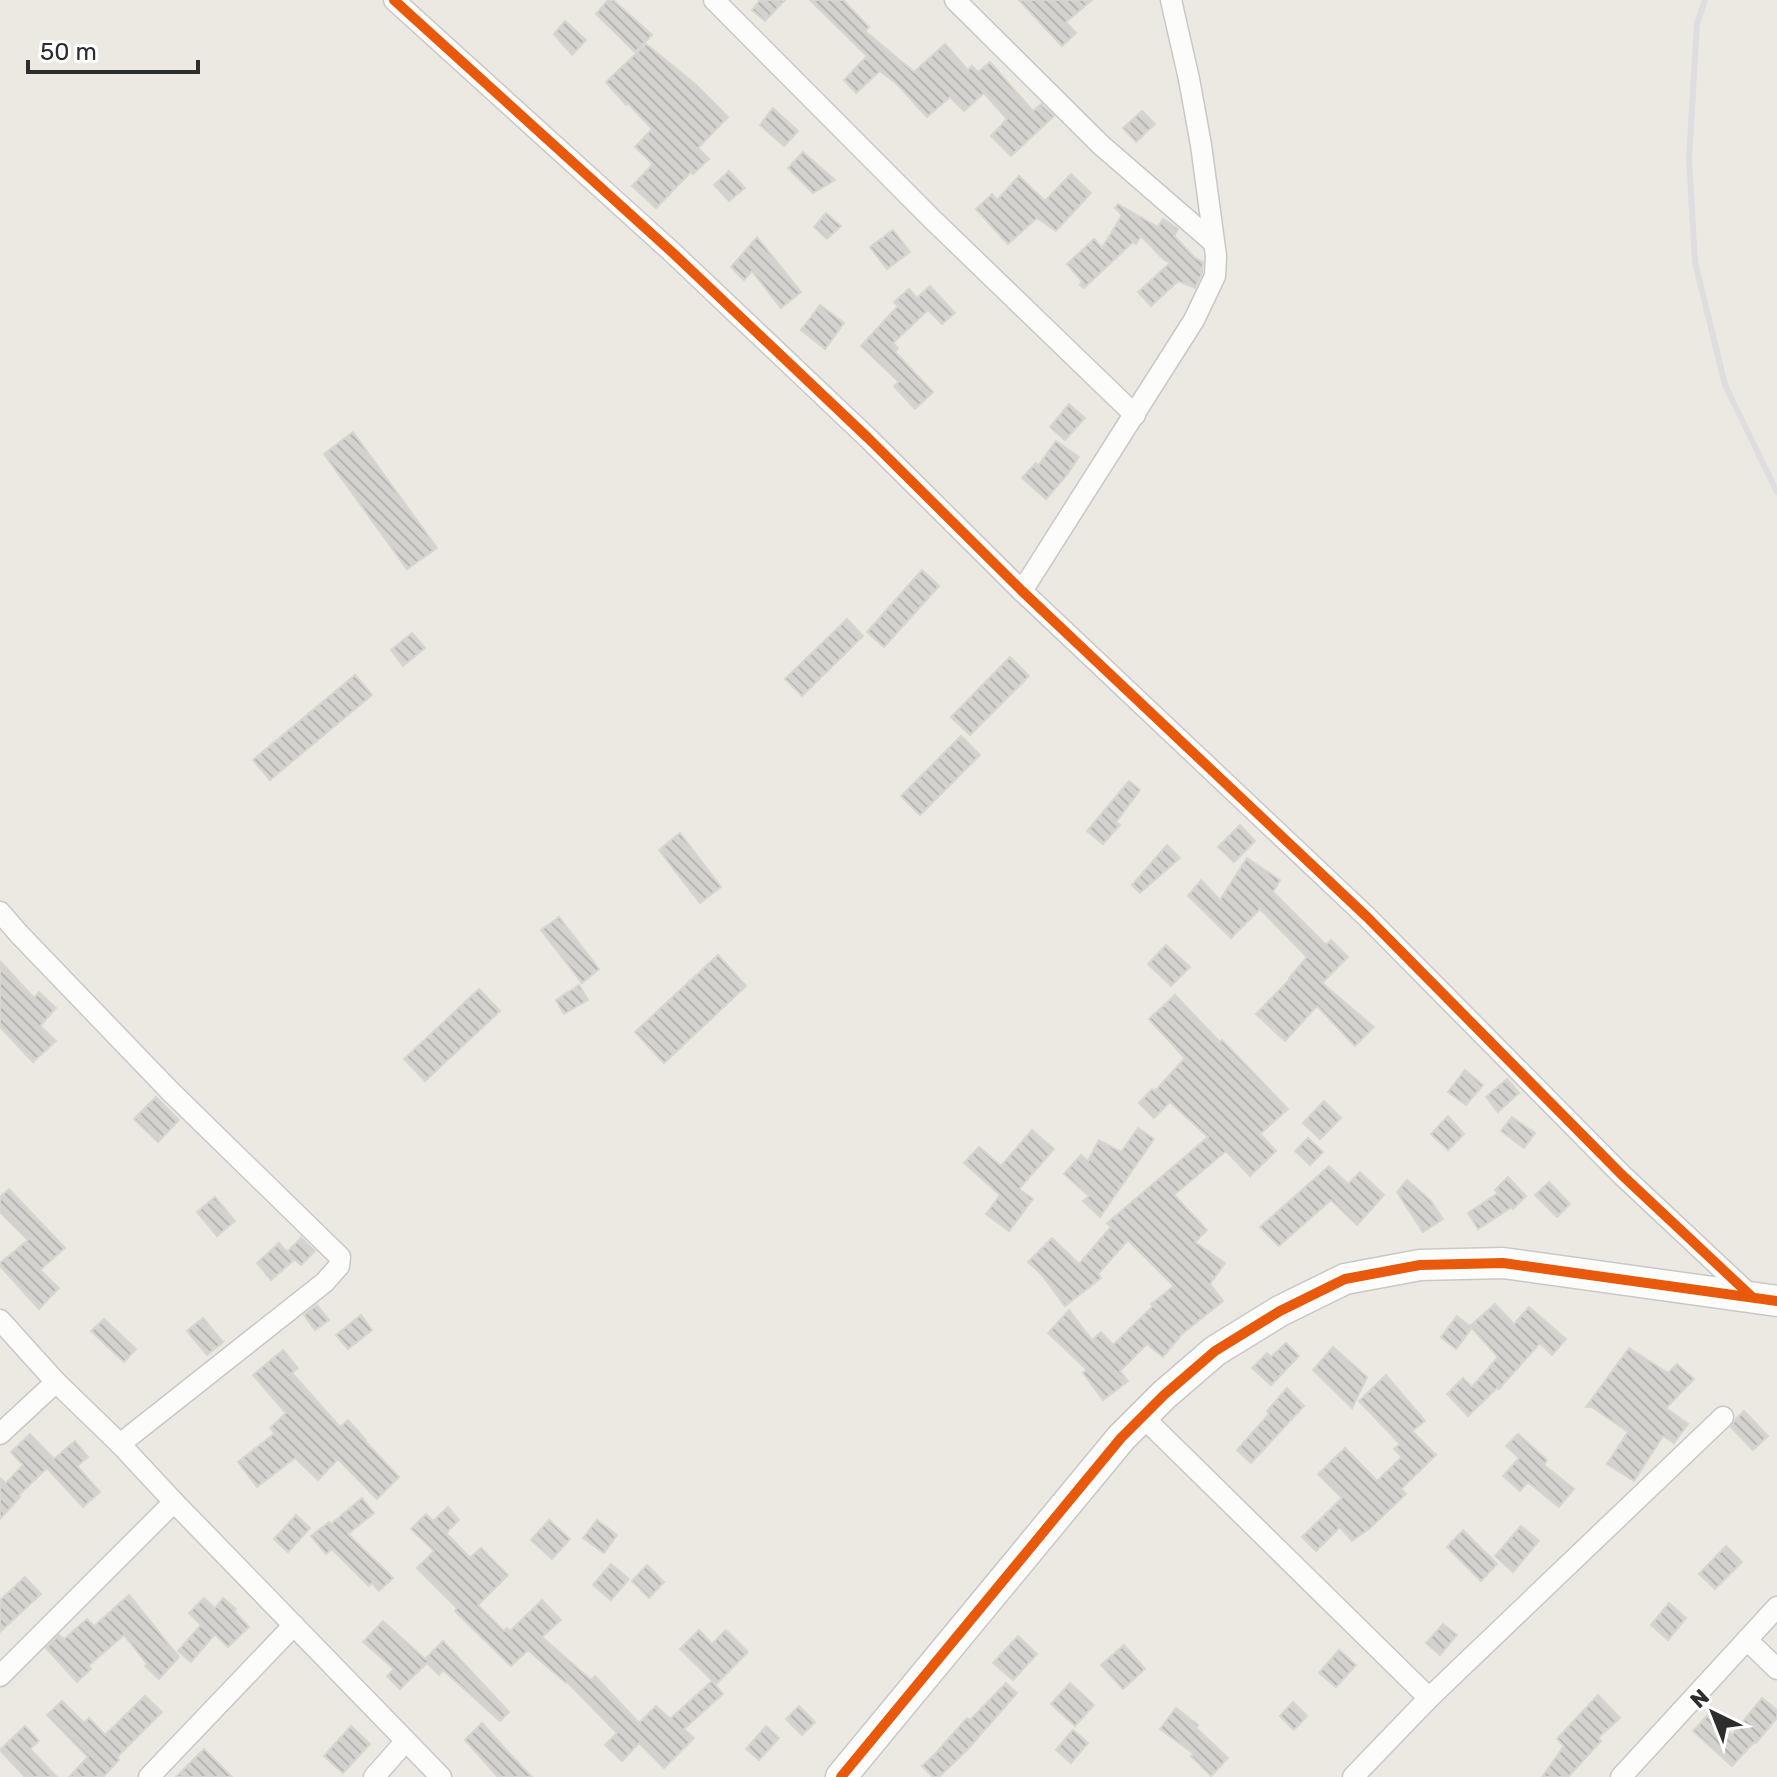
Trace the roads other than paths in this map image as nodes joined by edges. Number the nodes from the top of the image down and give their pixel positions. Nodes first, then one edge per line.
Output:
1 (394, 0) edge
2 (714, 0) edge
3 (955, 0) edge
4 (1171, 0) edge
5 (1213, 242) junction
6 (1135, 415) junction
7 (1022, 591) junction
8 (0, 912) edge
9 (1764, 1299) edge
10 (0, 1320) edge
11 (56, 1382) junction
12 (1142, 1416) junction
13 (1723, 1417) dead end
14 (0, 1434) edge
15 (120, 1444) junction
16 (174, 1502) junction
17 (1777, 1607) edge
18 (294, 1625) junction
19 (1747, 1640) junction
20 (1777, 1669) edge
21 (0, 1676) edge
22 (1429, 1698) junction
23 (405, 1742) junction
24 (149, 1777) edge
25 (374, 1777) edge
26 (441, 1777) edge
27 (841, 1777) edge
28 (1353, 1777) edge
29 (1621, 1777) edge

1 - 7 street
2 - 6 street
3 - 5 street
4 - 5 street
5 - 6 street
6 - 7 street
7 - 9 street
8 - 15 street
9 - 12 street
10 - 11 street
11 - 14 street
11 - 15 street
12 - 22 street
12 - 27 street
13 - 22 street
15 - 16 street
16 - 18 street
16 - 21 street
17 - 19 street
18 - 23 street
18 - 24 street
19 - 20 street
19 - 29 street
22 - 28 street
23 - 25 street
23 - 26 street

